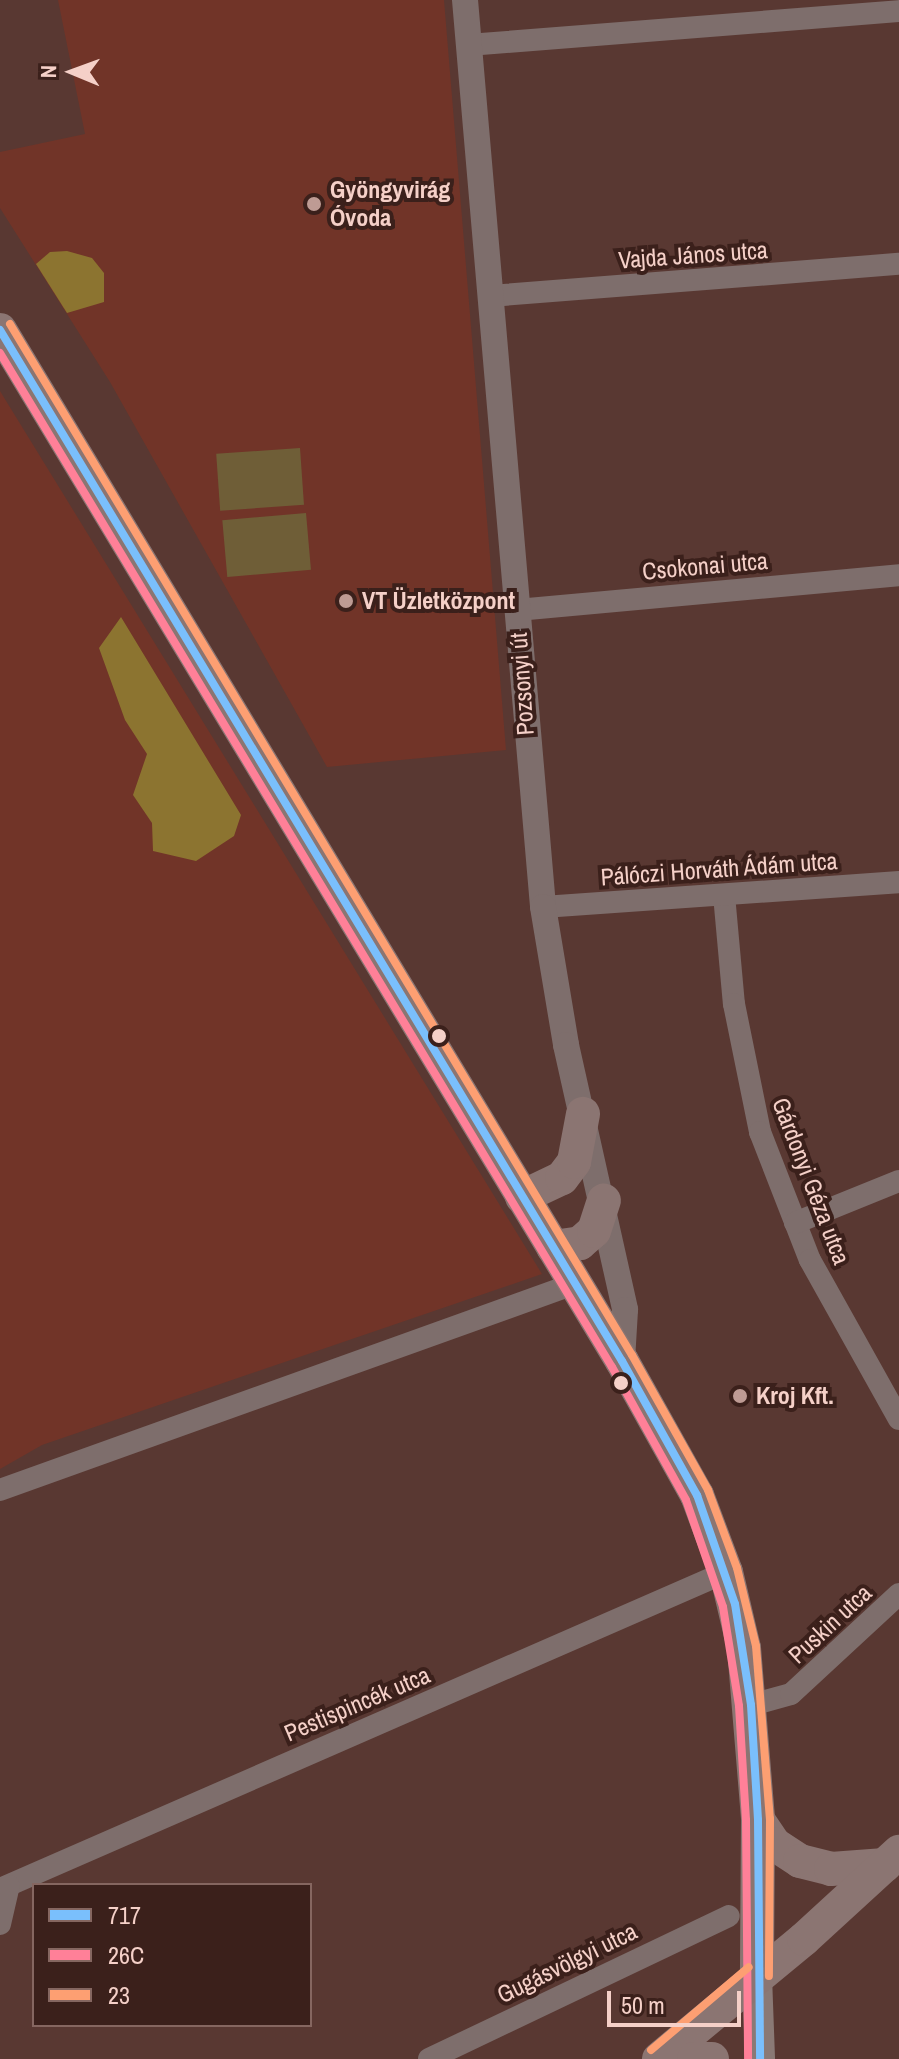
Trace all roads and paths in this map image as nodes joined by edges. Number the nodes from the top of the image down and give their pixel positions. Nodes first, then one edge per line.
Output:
1 (465, 0) edge
2 (899, 11) edge
3 (468, 45) junction
4 (899, 264) edge
5 (490, 296) junction
6 (0, 330) edge
7 (899, 575) edge
8 (517, 610) junction
9 (899, 882) edge
10 (724, 895) junction
11 (543, 907) junction
12 (583, 1114) junction
13 (899, 1181) edge
14 (522, 1197) junction
15 (604, 1201) junction
16 (795, 1223) junction
17 (553, 1247) junction
18 (574, 1284) junction
19 (622, 1361) junction
20 (899, 1419) edge
21 (0, 1490) edge
22 (726, 1572) junction
23 (899, 1594) edge
24 (751, 1705) junction
25 (758, 1820) junction
26 (892, 1858) edge
27 (4, 1888) edge
28 (729, 1916) dead end
29 (0, 1924) edge
30 (757, 1976) junction
31 (429, 2059) edge
32 (659, 2059) edge
33 (694, 2059) edge
34 (712, 2059) edge
35 (760, 2059) edge

1 - 3 street, Pozsonyi út
2 - 3 street
3 - 5 street, Pozsonyi út
4 - 5 street, Vajda János utca
5 - 8 street, Pozsonyi út
6 - 14 main road
7 - 8 street, Csokonai utca
8 - 11 street, Pozsonyi út
9 - 10 street, Pálóczi Horváth Ádám utca
10 - 11 street, Pálóczi Horváth Ádám utca
10 - 16 street, Gárdonyi Géza utca
11 - 12 street, Pozsonyi út
12 - 14 main road
12 - 15 street, Pozsonyi út
13 - 16 street
14 - 17 main road
15 - 17 main road
15 - 19 street, Pozsonyi út
16 - 20 street, Gárdonyi Géza utca
17 - 18 main road
18 - 19 main road
18 - 21 street
19 - 22 main road
22 - 24 main road
22 - 27 street, Pestispincék utca
23 - 24 street, Puskin utca
24 - 25 main road
25 - 26 main road
25 - 30 main road
26 - 30 main road
27 - 29 street, Pestispincék utca
28 - 31 street, Gugásvölgyi utca
30 - 32 main road
30 - 35 main road
33 - 34 main road

